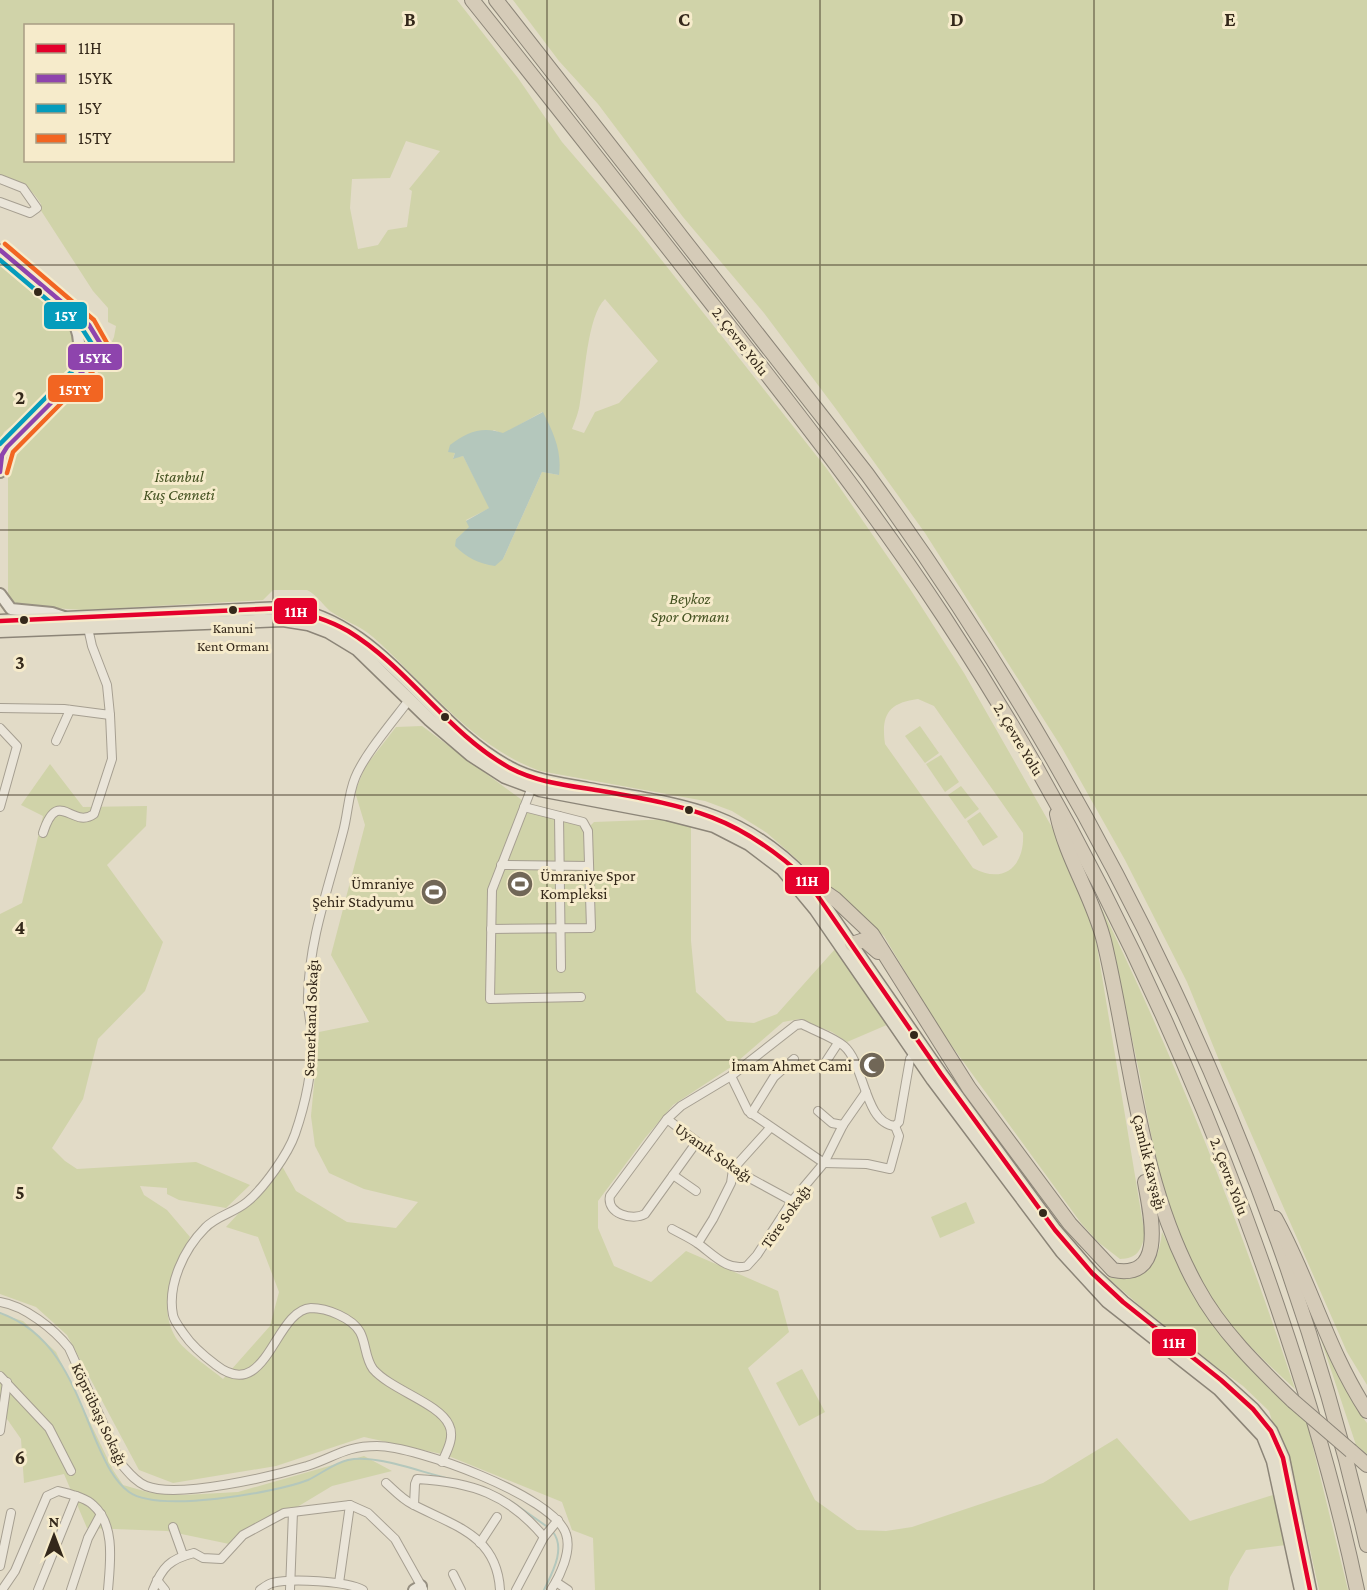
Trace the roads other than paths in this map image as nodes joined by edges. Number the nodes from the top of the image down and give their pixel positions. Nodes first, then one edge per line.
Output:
1 (472, 0) edge
2 (496, 0) edge
3 (0, 179) edge
4 (0, 202) edge
5 (0, 250) edge
6 (58, 298) junction
7 (80, 344) junction
8 (99, 344) junction
9 (73, 381) junction
10 (0, 472) edge
11 (0, 593) edge
12 (0, 611) edge
13 (67, 618) junction
14 (0, 621) edge
15 (129, 621) junction
16 (88, 627) junction
17 (0, 631) edge
18 (412, 696) junction
19 (0, 708) edge
20 (70, 710) junction
21 (110, 715) junction
22 (0, 728) edge
23 (56, 741) dead end
24 (533, 783) junction
25 (1052, 794) junction
26 (0, 807) edge
27 (524, 807) junction
28 (559, 816) junction
29 (725, 826) junction
30 (43, 833) dead end
31 (501, 865) junction
32 (559, 866) junction
33 (589, 866) junction
34 (806, 879) junction
35 (561, 928) junction
36 (491, 929) junction
37 (849, 951) junction
38 (561, 968) dead end
39 (581, 997) dead end
40 (913, 1003) junction
41 (838, 1043) junction
42 (919, 1050) junction
43 (794, 1059) dead end
44 (825, 1063) dead end
45 (730, 1076) junction
46 (866, 1092) junction
47 (818, 1111) dead end
48 (751, 1114) junction
49 (668, 1119) junction
50 (843, 1125) junction
51 (895, 1126) junction
52 (770, 1128) junction
53 (1142, 1138) junction
54 (696, 1143) junction
55 (824, 1163) junction
56 (733, 1169) junction
57 (673, 1175) junction
58 (1258, 1186) junction
59 (696, 1191) dead end
60 (792, 1201) junction
61 (672, 1229) dead end
62 (698, 1244) junction
63 (1102, 1301) junction
64 (0, 1302) edge
65 (1150, 1325) junction
66 (1167, 1344) junction
67 (0, 1376) edge
68 (7, 1382) junction
69 (1367, 1411) edge
70 (0, 1431) edge
71 (442, 1462) junction
72 (1367, 1465) edge
73 (71, 1471) dead end
74 (386, 1483) dead end
75 (76, 1496) junction
76 (350, 1505) junction
77 (414, 1505) junction
78 (292, 1512) junction
79 (11, 1514) dead end
80 (101, 1514) junction
81 (497, 1517) dead end
82 (173, 1527) dead end
83 (551, 1529) junction
84 (480, 1543) junction
85 (1367, 1545) edge
86 (183, 1556) junction
87 (0, 1566) edge
88 (453, 1574) dead end
89 (157, 1580) junction
90 (556, 1582) junction
91 (339, 1583) junction
92 (290, 1586) edge
93 (420, 1589) edge
94 (2, 1590) edge
95 (38, 1590) edge
96 (71, 1590) edge
97 (108, 1590) edge
98 (153, 1590) edge
99 (165, 1590) edge
100 (260, 1590) edge
101 (363, 1590) edge
102 (461, 1590) edge
103 (500, 1590) edge
104 (516, 1590) edge
105 (551, 1590) edge
106 (568, 1590) edge
107 (1308, 1590) edge
108 (1357, 1590) edge

1 - 25 highway, 2. Çevre Yolu
2 - 58 highway, 2. Çevre Yolu
3 - 4 street
5 - 6 street
6 - 7 street
6 - 8 street
7 - 8 street
7 - 9 street
8 - 9 street
9 - 10 street
11 - 12 street
11 - 13 street
13 - 14 main road
13 - 15 main road
15 - 16 main road
15 - 18 main road
16 - 17 main road
16 - 21 street
18 - 24 main road
18 - 71 street, Semerkand Sokağı
19 - 20 street
20 - 21 street
20 - 23 street
21 - 30 street
22 - 26 street
24 - 27 street
24 - 29 main road
25 - 53 highway, Çamlık Kavşağı
25 - 108 highway, 2. Çevre Yolu
27 - 28 street
27 - 31 street
28 - 32 street
28 - 33 street
29 - 34 main road
29 - 37 main road
31 - 32 street
31 - 36 street
32 - 33 street
32 - 35 street
33 - 35 street
34 - 37 main road
34 - 40 highway
35 - 36 street
35 - 38 street
36 - 39 street
37 - 40 highway
37 - 42 main road
37 - 42 main road
40 - 53 highway
41 - 44 street
41 - 45 street
41 - 46 street
42 - 51 street
42 - 63 main road
42 - 65 main road
43 - 48 street
45 - 48 street
45 - 49 street
46 - 50 street, Töre Sokağı
46 - 51 street
47 - 50 street
48 - 52 street
49 - 54 street, Uyanık Sokağı
49 - 57 street
50 - 55 street, Töre Sokağı
51 - 55 street
52 - 55 street
52 - 56 street
53 - 72 highway, Çamlık Kavşağı, bridge
54 - 56 street, Uyanık Sokağı
54 - 57 street
55 - 60 street, Töre Sokağı
56 - 60 street, Uyanık Sokağı
56 - 62 street
57 - 59 street
58 - 69 highway
58 - 85 highway, 2. Çevre Yolu
60 - 62 street, Töre Sokağı
61 - 62 street, Töre Sokağı
63 - 65 main road
63 - 66 main road
64 - 71 street, Köprübaşı Sokağı
65 - 66 main road
66 - 107 main road
67 - 68 street
68 - 70 street
68 - 73 street
71 - 83 street, Köprübaşı Sokağı
74 - 77 street
75 - 80 street
75 - 94 street
75 - 95 street
76 - 78 street
76 - 91 street
76 - 93 street
77 - 83 street
77 - 84 street
78 - 86 street
78 - 92 street
79 - 87 street
80 - 96 street
80 - 97 street
81 - 84 street
82 - 86 street
83 - 90 street
83 - 104 street
84 - 103 street
86 - 89 street
88 - 102 street
89 - 98 street
89 - 99 street
90 - 105 street
90 - 106 street
91 - 92 street
91 - 101 street
92 - 100 street

